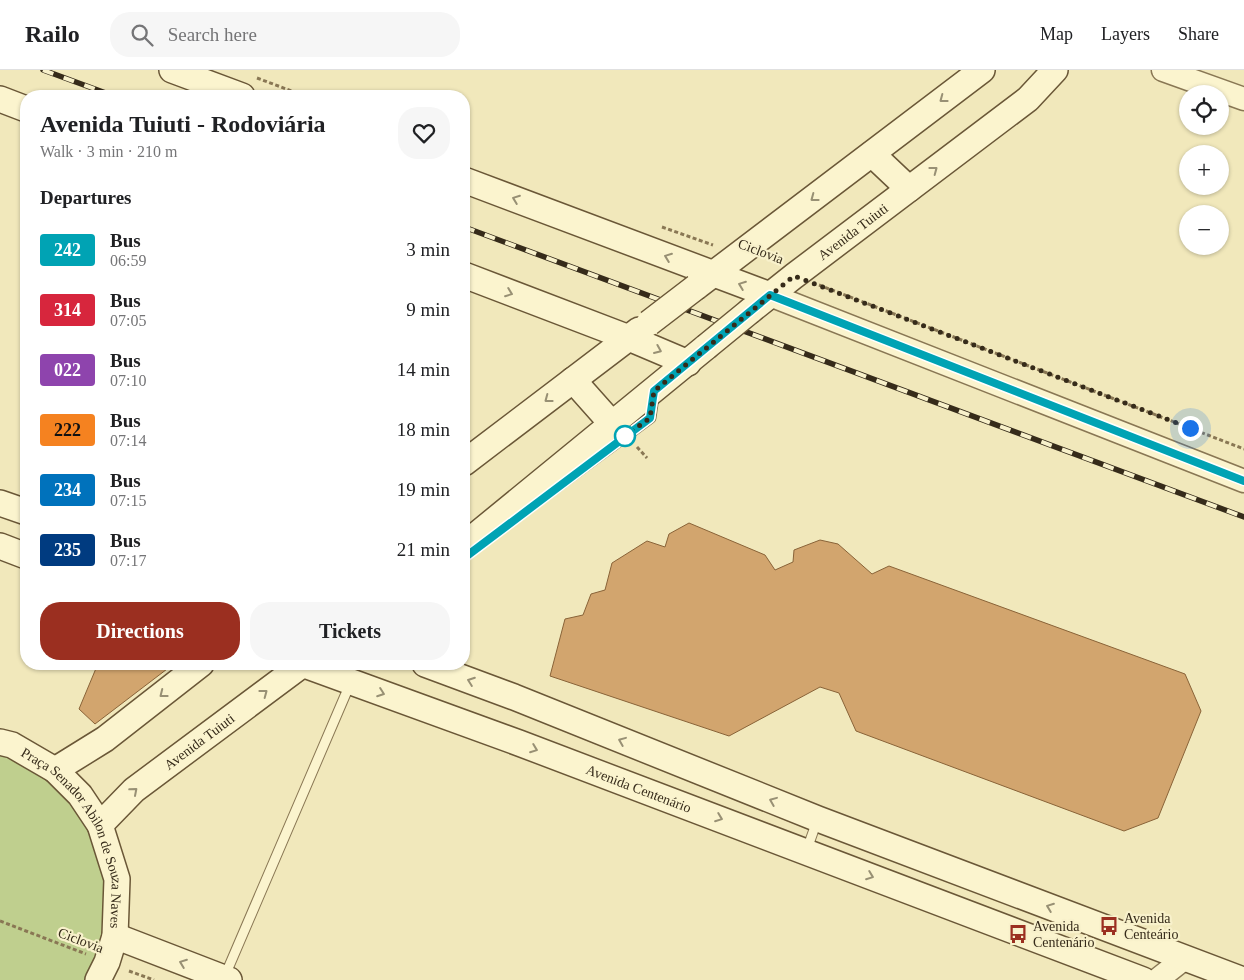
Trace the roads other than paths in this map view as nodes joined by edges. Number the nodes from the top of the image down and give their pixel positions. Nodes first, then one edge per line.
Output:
1 (172, 70) edge
2 (982, 70) edge
3 (1055, 70) edge
4 (1163, 70) edge
5 (247, 86) edge
6 (0, 99) edge
7 (1244, 99) edge
8 (20, 107) edge
9 (872, 154) junction
10 (470, 182) edge
11 (909, 189) junction
12 (470, 277) edge
13 (705, 280) junction
14 (770, 295) junction
15 (629, 338) junction
16 (697, 355) junction
17 (574, 380) junction
18 (654, 391) junction
19 (613, 425) junction
20 (470, 458) edge
21 (1244, 481) edge
22 (0, 503) edge
23 (20, 510) edge
24 (502, 528) dead end
25 (470, 540) edge
26 (0, 546) edge
27 (20, 554) edge
28 (193, 670) edge
29 (294, 670) edge
30 (319, 670) edge
31 (441, 670) edge
32 (352, 682) junction
33 (0, 742) edge
34 (55, 770) junction
35 (818, 819) junction
36 (100, 825) junction
37 (806, 852) junction
38 (115, 936) junction
39 (1184, 958) junction
40 (102, 971) edge
41 (227, 979) edge
42 (1143, 980) edge
43 (1157, 980) edge
44 (1243, 980) edge

1 - 5 main road
2 -> 9 main road
11 -> 3 main road, Avenida Tuiuti
4 - 7 street
6 - 8 main road
9 - 11 main road
9 -> 13 main road
13 -> 10 main road
11 - 14 main road, Avenida Tuiuti
12 -> 15 main road
14 -> 13 main road
13 - 15 main road, bridge
14 - 16 main road, Avenida Tuiuti, bridge
14 - 21 street
15 -> 16 main road
15 - 17 main road
16 - 18 main road, Avenida Tuiuti
17 - 19 main road
17 -> 20 main road
18 - 19 main road, Avenida Tuiuti
18 - 24 lane
19 - 25 main road, Avenida Tuiuti
22 - 23 main road
26 - 27 main road
28 -> 34 main road
36 -> 29 main road, Avenida Tuiuti
30 - 32 main road, Avenida Centenário
35 -> 31 main road
32 -> 37 main road, Avenida Centenário
32 - 41 lane
33 - 34 main road, Praça Senador Abilon de Souza Naves
34 - 36 main road, Praça Senador Abilon de Souza Naves
35 - 37 lane
39 -> 35 main road
36 - 38 main road, Praça Senador Abilon de Souza Naves
37 -> 42 main road, Avenida Centenário
38 - 40 main road, Praça Senador Abilon de Souza Naves
41 -> 38 main road
39 - 43 street
39 - 44 main road

